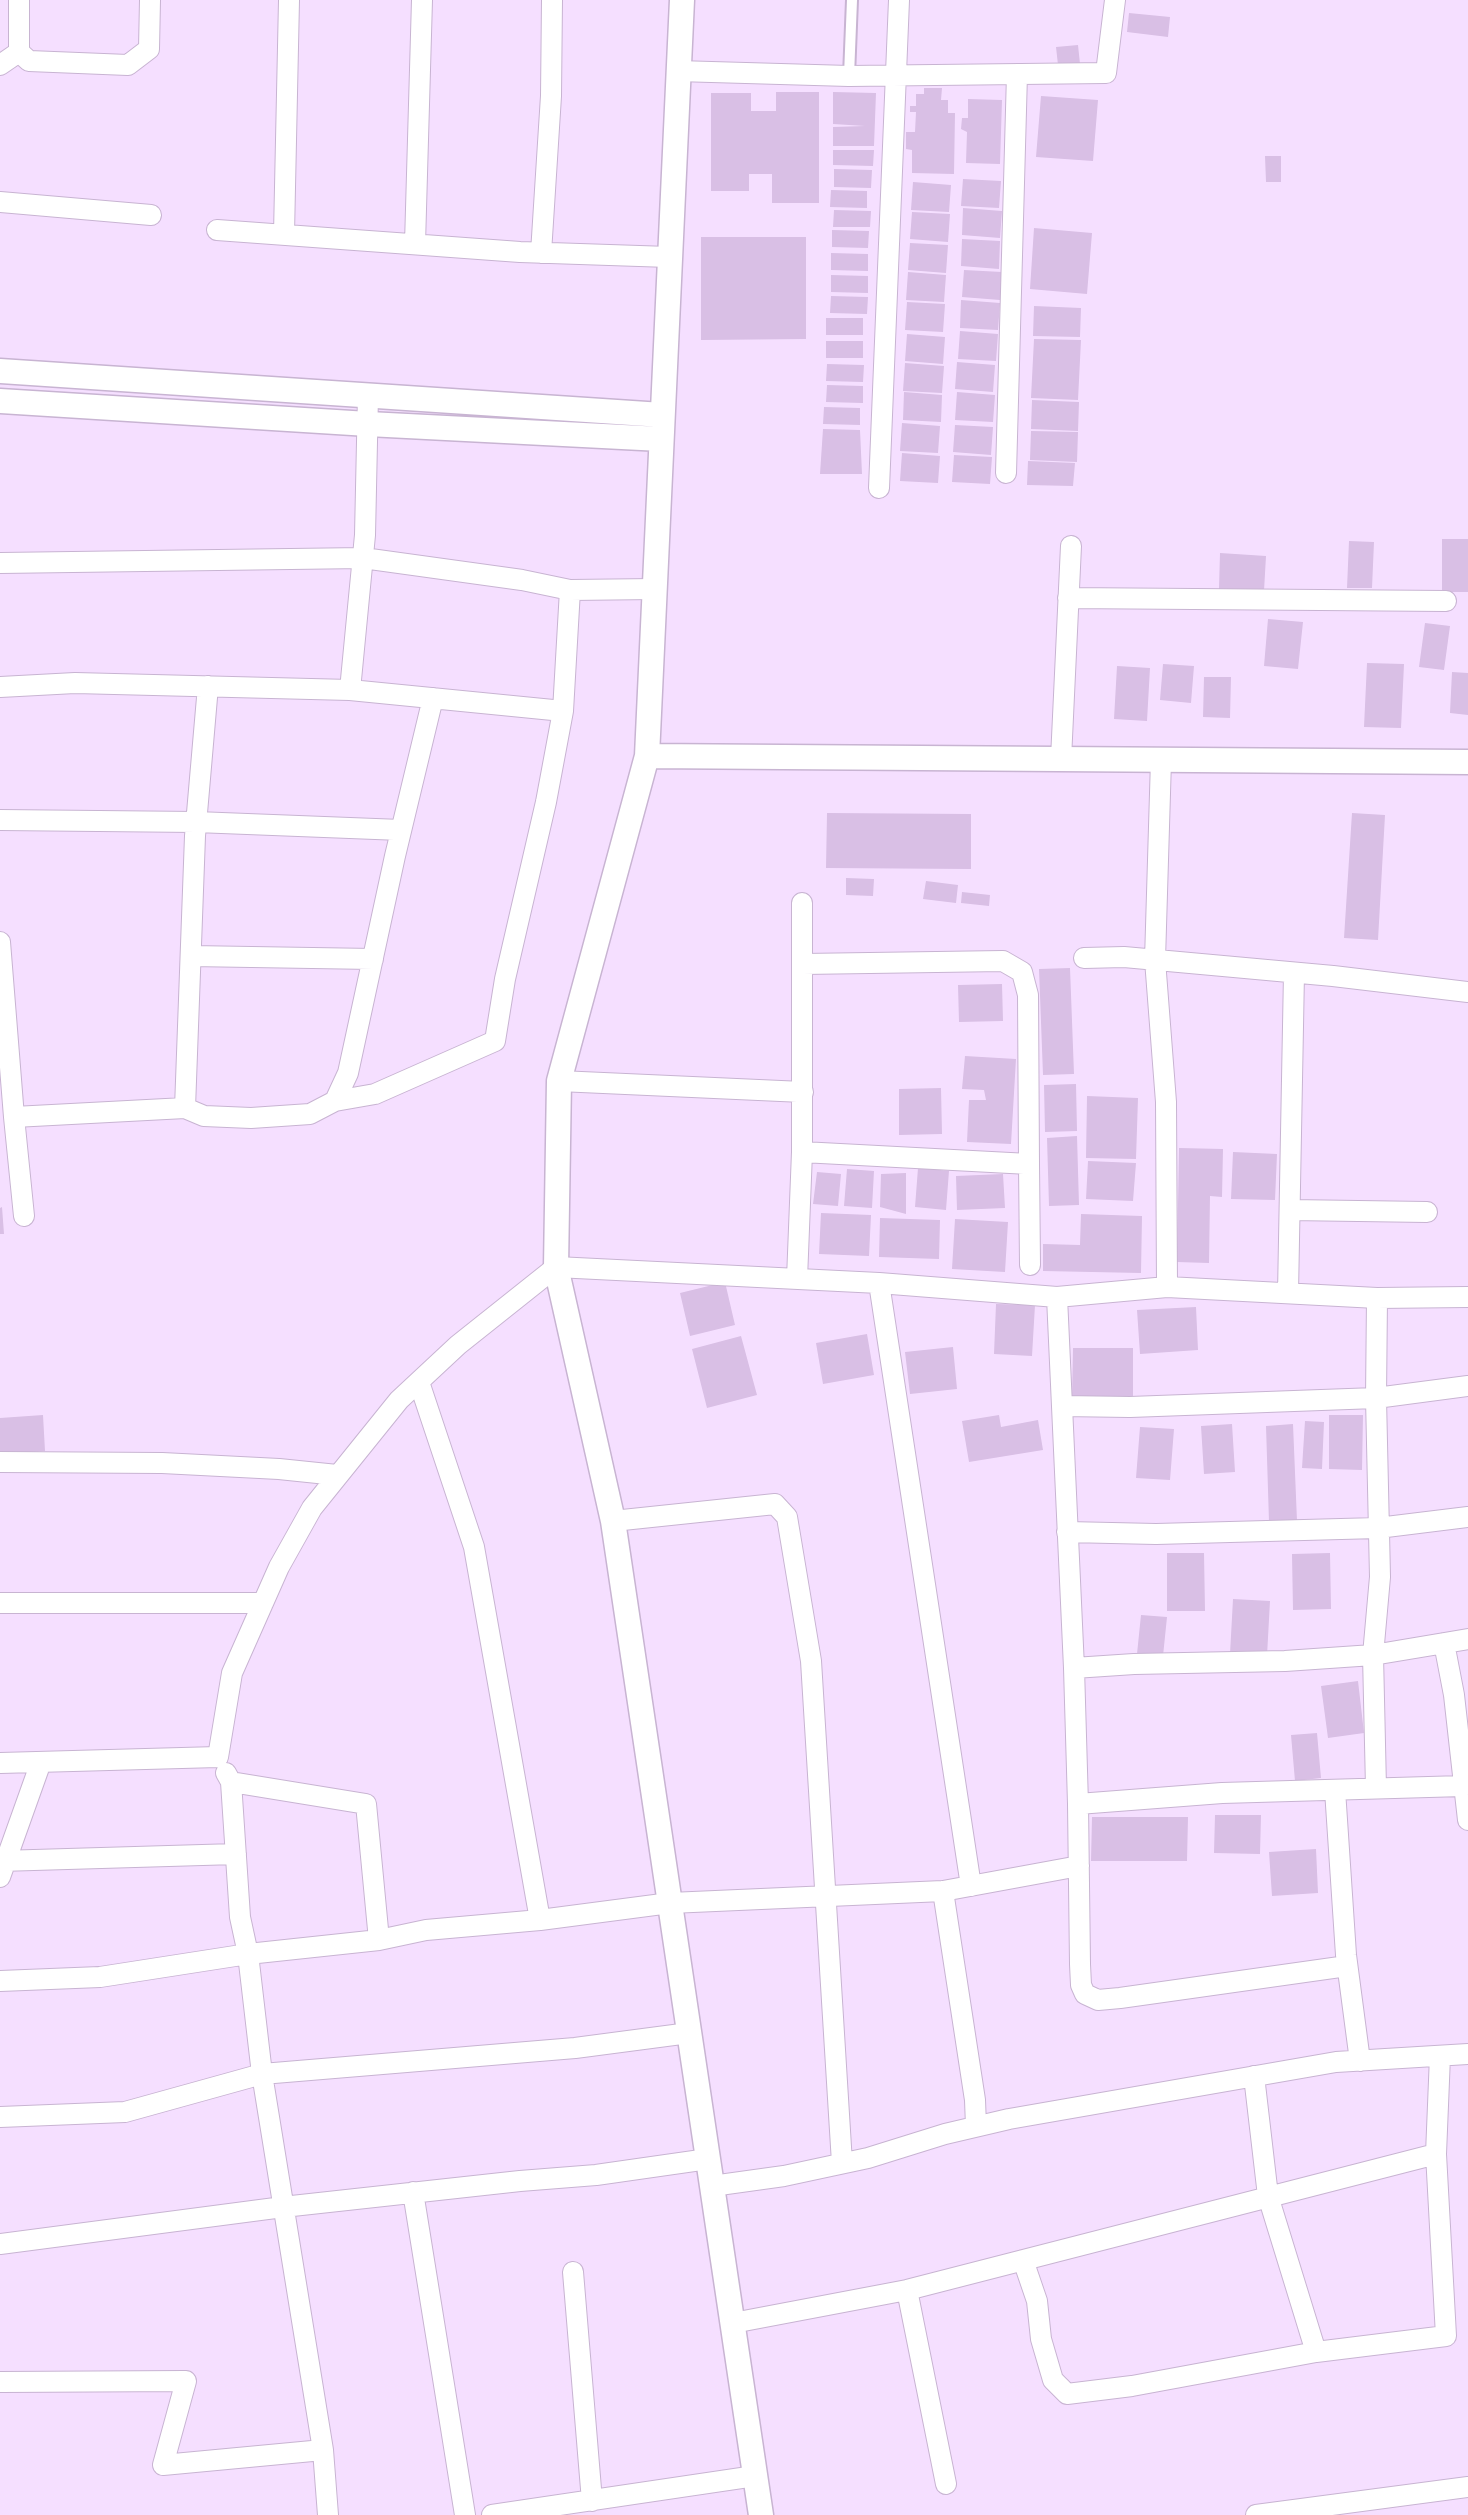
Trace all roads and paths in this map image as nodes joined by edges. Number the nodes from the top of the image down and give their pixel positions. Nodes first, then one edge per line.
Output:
1 (19, 0) edge
2 (150, 0) edge
3 (289, 0) edge
4 (422, 0) edge
5 (552, 0) edge
6 (682, 0) edge
7 (852, 0) edge
8 (899, 0) edge
9 (1115, 0) edge
10 (19, 52) junction
11 (0, 65) edge
12 (677, 71) junction
13 (897, 74) junction
14 (1017, 74) junction
15 (849, 76) junction
16 (0, 202) edge
17 (151, 215) dead end
18 (217, 230) dead end
19 (284, 234) junction
20 (416, 244) junction
21 (541, 253) junction
22 (669, 257) junction
23 (0, 371) edge
24 (368, 395) junction
25 (0, 401) edge
26 (662, 415) junction
27 (368, 424) junction
28 (661, 439) junction
29 (1006, 473) dead end
30 (879, 488) dead end
31 (1071, 546) dead end
32 (363, 558) junction
33 (0, 563) edge
34 (655, 589) junction
35 (570, 590) junction
36 (1068, 598) junction
37 (1446, 602) dead end
38 (208, 686) junction
39 (0, 687) edge
40 (350, 690) junction
41 (433, 698) junction
42 (563, 711) junction
43 (647, 756) junction
44 (1060, 759) junction
45 (1161, 760) junction
46 (1468, 762) edge
47 (0, 820) edge
48 (196, 822) junction
49 (401, 830) junction
50 (802, 903) dead end
51 (0, 942) edge
52 (191, 956) junction
53 (1084, 958) dead end
54 (373, 959) junction
55 (1155, 960) junction
56 (803, 964) junction
57 (1294, 973) junction
58 (1468, 992) edge
59 (559, 1081) junction
60 (803, 1092) junction
61 (335, 1101) junction
62 (185, 1108) junction
63 (10, 1130) edge
64 (801, 1152) junction
65 (1029, 1164) junction
66 (1290, 1210) junction
67 (1427, 1212) dead end
68 (24, 1216) dead end
69 (1030, 1265) dead end
70 (556, 1267) junction
71 (797, 1279) junction
72 (879, 1283) junction
73 (1167, 1287) junction
74 (1288, 1293) junction
75 (1057, 1297) junction
76 (1468, 1297) edge
77 (1377, 1298) junction
78 (419, 1382) junction
79 (1468, 1386) edge
80 (1376, 1398) junction
81 (1062, 1406) junction
82 (0, 1462) edge
83 (337, 1475) junction
84 (1468, 1517) edge
85 (613, 1521) junction
86 (1378, 1528) junction
87 (1067, 1532) junction
88 (0, 1603) edge
89 (263, 1603) junction
90 (1468, 1639) edge
91 (1444, 1643) junction
92 (1373, 1655) junction
93 (1074, 1668) junction
94 (218, 1757) junction
95 (41, 1762) junction
96 (0, 1763) edge
97 (231, 1782) junction
98 (1463, 1786) junction
99 (1376, 1788) junction
100 (1335, 1790) junction
101 (1078, 1803) junction
102 (1468, 1820) edge
103 (236, 1854) junction
104 (1079, 1866) junction
105 (2, 1867) edge
106 (971, 1886) junction
107 (944, 1891) junction
108 (826, 1897) junction
109 (670, 1903) junction
110 (540, 1920) junction
111 (379, 1940) junction
112 (248, 1954) junction
113 (1347, 1966) junction
114 (0, 1981) edge
115 (689, 2032) junction
116 (1468, 2054) edge
117 (1440, 2056) junction
118 (1360, 2061) junction
119 (262, 2074) junction
120 (1254, 2076) junction
121 (0, 2117) edge
122 (976, 2126) junction
123 (1436, 2154) junction
124 (708, 2159) junction
125 (842, 2163) junction
126 (712, 2186) junction
127 (413, 2192) junction
128 (1268, 2196) junction
129 (283, 2207) junction
130 (0, 2244) edge
131 (1023, 2260) junction
132 (573, 2272) dead end
133 (907, 2290) junction
134 (733, 2323) junction
135 (1316, 2352) junction
136 (0, 2382) edge
137 (323, 2450) junction
138 (755, 2476) junction
139 (946, 2484) dead end
140 (1468, 2487) edge
141 (592, 2501) junction
142 (1371, 2507) edge
143 (328, 2515) edge
144 (465, 2515) edge
145 (492, 2515) edge
146 (761, 2515) edge
147 (1257, 2515) edge

1 - 10 street
2 - 10 street
3 - 19 street
4 - 20 street
5 - 21 street
6 - 12 street
7 - 15 lane
8 - 13 street
9 - 14 street
10 - 11 street
12 - 15 street
12 - 22 street
13 - 14 street
13 - 15 street
13 - 30 street
14 - 29 street
16 - 17 street
18 - 19 street
19 - 20 street
20 - 21 street
21 - 22 street
22 - 26 street
23 - 24 street
24 - 26 street
24 - 27 street
25 - 27 street
26 - 28 street
27 - 28 street
27 - 32 street
28 - 34 street
31 - 36 street
32 - 33 street
32 - 35 street
32 - 40 street
34 - 35 street
34 - 43 street
35 - 42 street
36 - 37 street
36 - 44 street
38 - 39 street
38 - 40 street
38 - 48 street
40 - 41 street
41 - 42 street
41 - 49 street
42 - 61 street
43 - 44 street
43 - 59 street
44 - 45 street
45 - 46 street
45 - 55 street
47 - 48 street
48 - 49 street
48 - 52 street
49 - 54 street
50 - 56 street
51 - 63 street
52 - 54 street
52 - 62 street
53 - 55 street
54 - 61 street
55 - 57 street
55 - 73 street
56 - 60 street
56 - 65 street
57 - 58 street
57 - 66 street
59 - 60 street
59 - 70 street
60 - 64 street
61 - 62 street
62 - 63 street
63 - 68 street
64 - 65 street
64 - 71 street
65 - 69 street
66 - 67 street
66 - 74 street
70 - 71 street
70 - 78 street
70 - 85 street
71 - 72 street
72 - 75 street
72 - 106 street
73 - 74 street
73 - 75 street
74 - 77 street
75 - 81 street
76 - 77 street
77 - 80 street
78 - 83 street
78 - 110 street
79 - 80 street
80 - 81 street
80 - 86 street
81 - 87 street
82 - 83 street
83 - 89 street
84 - 86 street
85 - 108 street
85 - 109 street
86 - 87 street
86 - 92 street
87 - 93 street
88 - 89 street
89 - 94 street
90 - 91 street
91 - 92 street
91 - 98 street
92 - 93 street
92 - 99 street
93 - 101 street
94 - 95 street
94 - 97 street
95 - 96 street
95 - 105 street
97 - 103 street
97 - 111 street
98 - 99 street
98 - 102 street
99 - 100 street
100 - 101 street
100 - 113 street
101 - 104 street
103 - 105 street
103 - 112 street
104 - 106 street
104 - 113 street
106 - 107 street
107 - 108 street
107 - 122 street
108 - 109 street
108 - 125 street
109 - 110 street
109 - 115 street
110 - 111 street
111 - 112 street
112 - 114 street
112 - 119 street
113 - 118 street
115 - 119 street
115 - 124 street
116 - 117 street
117 - 118 street
117 - 123 street
118 - 120 street
119 - 121 street
119 - 129 street
120 - 122 street
120 - 128 street
122 - 125 street
123 - 128 street
123 - 135 street
124 - 126 street
124 - 127 street
125 - 126 street
126 - 134 street
127 - 129 street
127 - 144 street
128 - 131 street
128 - 135 street
129 - 130 street
129 - 137 street
131 - 133 street
131 - 135 street
132 - 141 street
133 - 134 street
133 - 139 street
134 - 138 street
136 - 137 street
137 - 143 street
138 - 141 street
138 - 146 street
140 - 142 street
141 - 145 street
142 - 147 street

